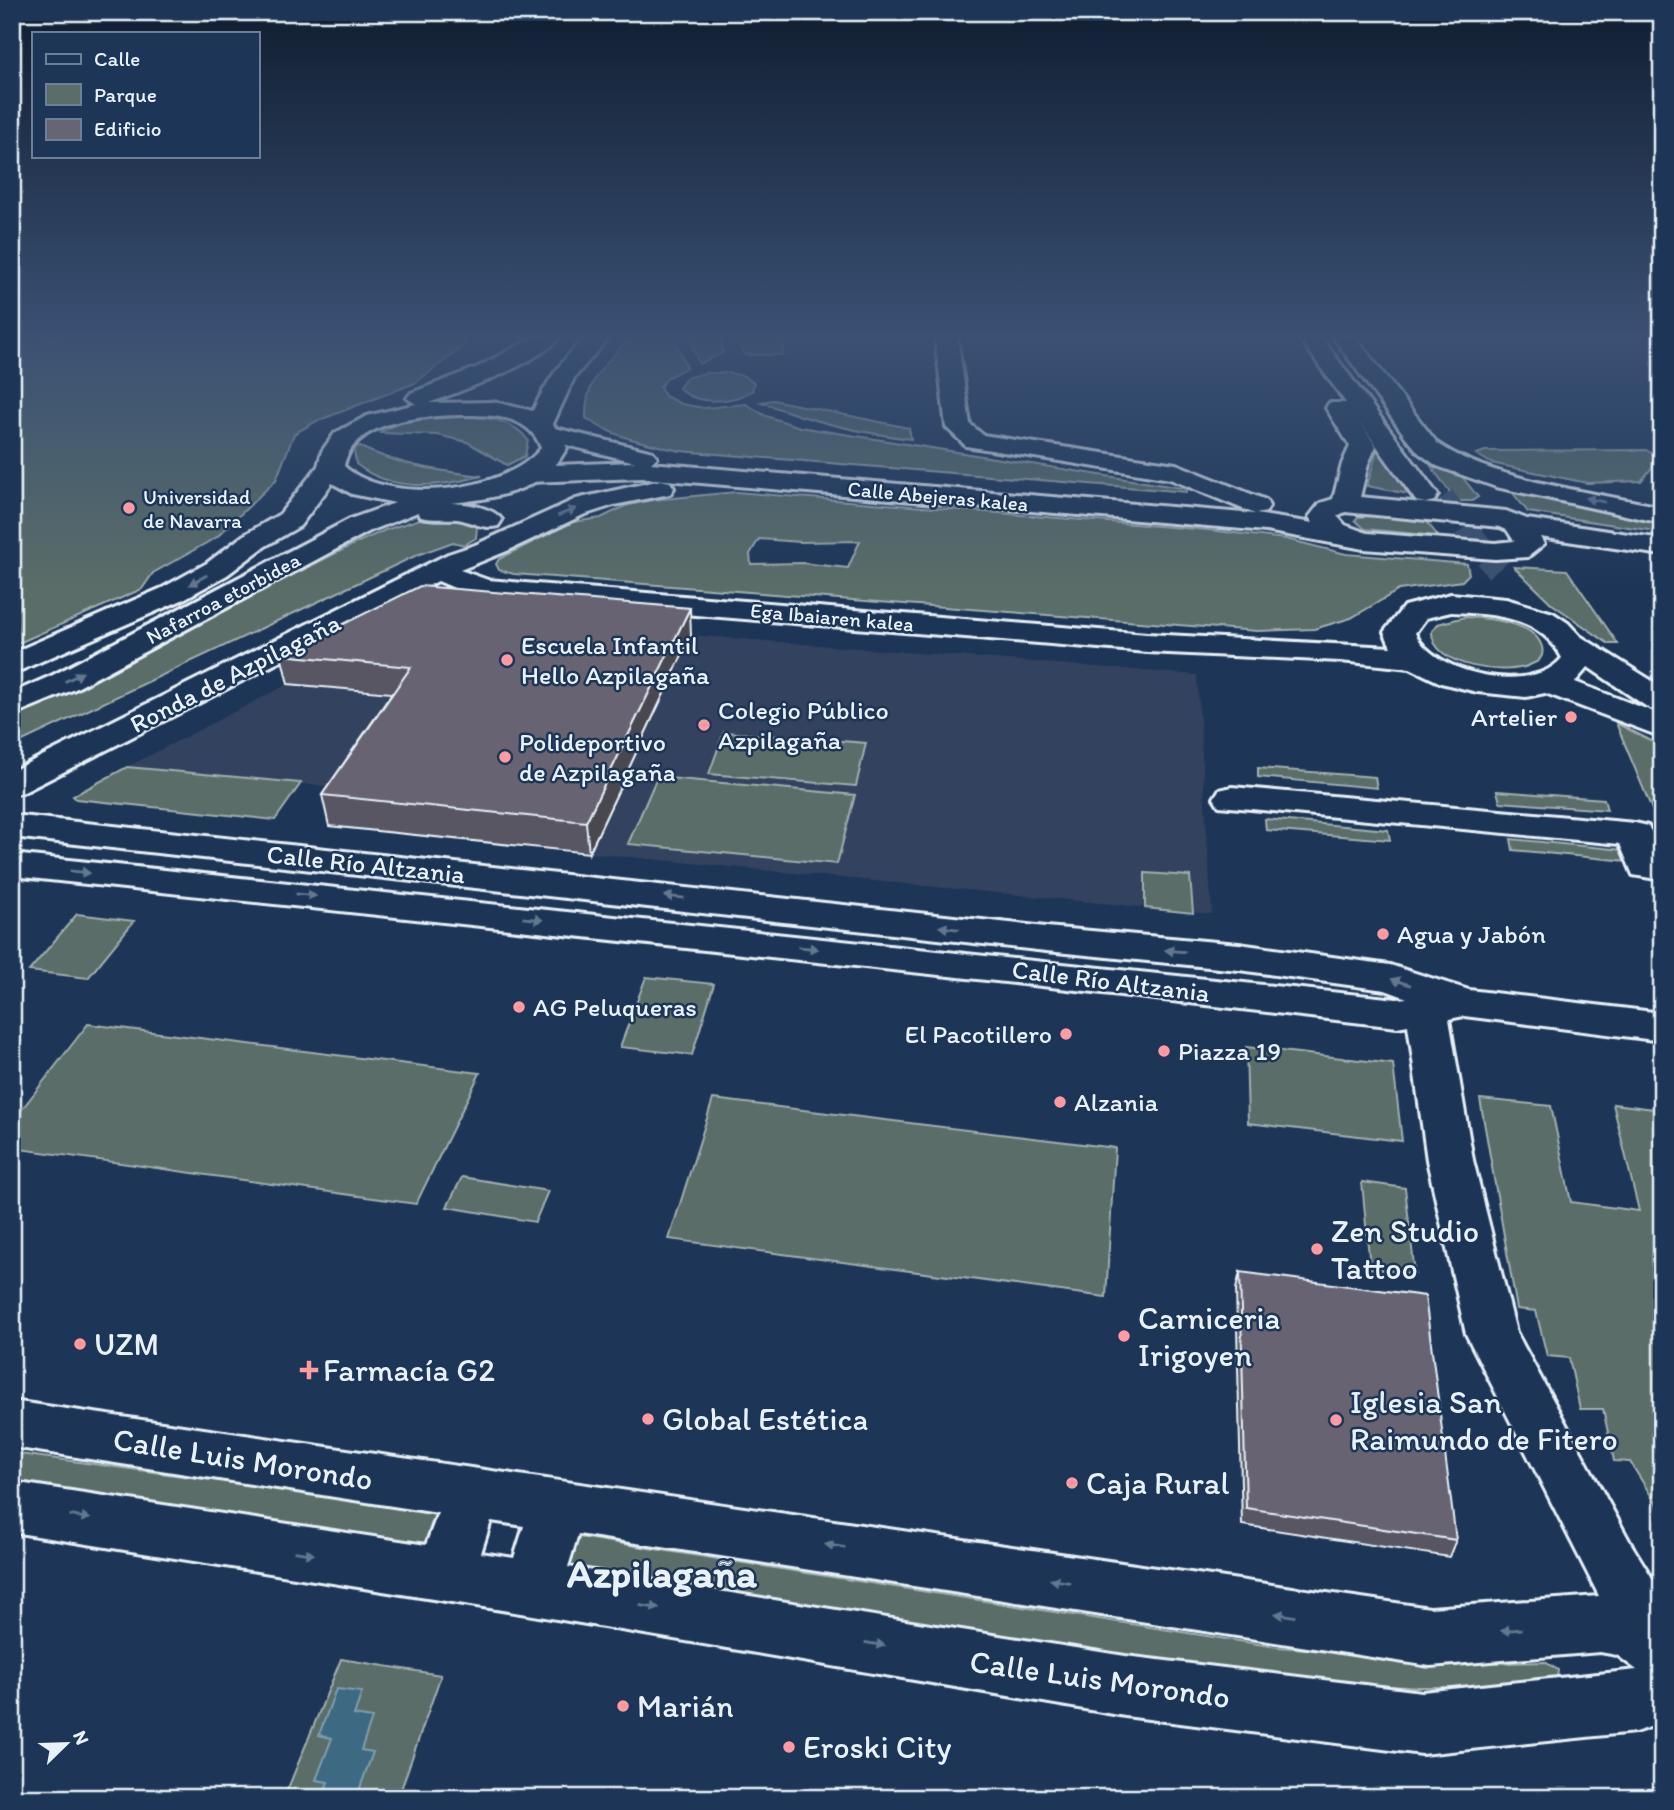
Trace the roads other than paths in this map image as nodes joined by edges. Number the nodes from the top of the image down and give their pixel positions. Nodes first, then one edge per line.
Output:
1 (355, 421) edge
2 (377, 421) edge
3 (533, 421) edge
4 (547, 421) edge
5 (957, 421) edge
6 (1347, 421) edge
7 (1376, 421) edge
8 (1383, 421) edge
9 (1408, 421) edge
10 (546, 429) junction
11 (331, 467) junction
12 (1470, 470) junction
13 (526, 475) junction
14 (739, 480) junction
15 (1206, 493) junction
16 (442, 496) junction
17 (1339, 505) junction
18 (1662, 515) edge
19 (488, 520) junction
20 (1516, 532) junction
21 (517, 535) junction
22 (1347, 537) junction
23 (254, 541) junction
24 (1662, 547) edge
25 (1662, 558) edge
26 (448, 566) junction
27 (276, 571) junction
28 (1472, 604) junction
29 (1399, 632) junction
30 (1561, 633) junction
31 (1228, 648) junction
32 (1417, 659) junction
33 (12, 665) edge
34 (1548, 683) junction
35 (12, 705) edge
36 (1661, 706) edge
37 (12, 785) edge
38 (1232, 798) dead end
39 (12, 826) edge
40 (12, 865) edge
41 (1662, 869) edge
42 (772, 908) junction
43 (716, 920) junction
44 (756, 943) junction
45 (1446, 1006) junction
46 (1662, 1027) edge
47 (12, 1424) edge
48 (473, 1493) junction
49 (559, 1504) junction
50 (12, 1507) edge
51 (444, 1576) junction
52 (533, 1588) junction
53 (1662, 1651) edge
54 (1662, 1684) edge

1 - 23 street, Nafarroa etorbidea
2 - 11 street, Nafarroa etorbidea
3 - 10 street, Calle Abejeras kalea
4 - 10 street
5 - 15 street
6 - 17 street
7 - 8 street
9 - 12 street
10 - 13 street
10 - 15 street, Calle Abejeras kalea
11 - 16 street
11 - 23 street, Nafarroa etorbidea
18 -> 12 street
12 - 20 street
13 - 14 street, Calle Abejeras kalea
13 - 16 street
13 - 21 street
21 -> 14 street, Ronda de Azpilagaña
14 - 22 street, Calle Abejeras kalea
15 - 17 street
16 - 19 street
16 - 27 street, Nafarroa etorbidea
17 - 20 street
17 - 22 street
19 - 26 street, Ronda de Azpilagaña
19 - 27 street
20 - 22 street, Calle Abejeras kalea
20 - 24 street
20 - 25 street
21 - 26 street, Ronda de Azpilagaña
23 -> 33 street, Nafarroa etorbidea
26 - 31 street, Ega Ibaiaren kalea
26 - 37 street, Ronda de Azpilagaña
35 -> 27 street, Nafarroa etorbidea
28 - 29 street
28 - 30 street
28 - 30 street
29 - 31 street, Ega Ibaiaren kalea
29 - 32 street
30 - 34 street
30 - 36 street
31 - 32 street, Ega Ibaiaren kalea
32 - 34 street
34 - 36 street
38 - 41 street
43 -> 39 street, Calle Río Altzania
40 -> 43 street, Calle Río Altzania
42 - 43 street, Calle Río Altzania
42 - 44 street
45 -> 42 street, Calle Río Altzania
43 - 44 street, Calle Río Altzania
44 -> 45 street, Calle Río Altzania
45 - 46 street, Calle Río Altzania
45 - 53 street
47 - 48 street, Calle Luis Morondo
48 - 49 street, Calle Luis Morondo
48 - 51 street
49 - 52 street
53 -> 49 street, Calle Luis Morondo
50 -> 51 street, Calle Luis Morondo
51 - 52 street, Calle Luis Morondo
52 -> 54 street, Calle Luis Morondo

